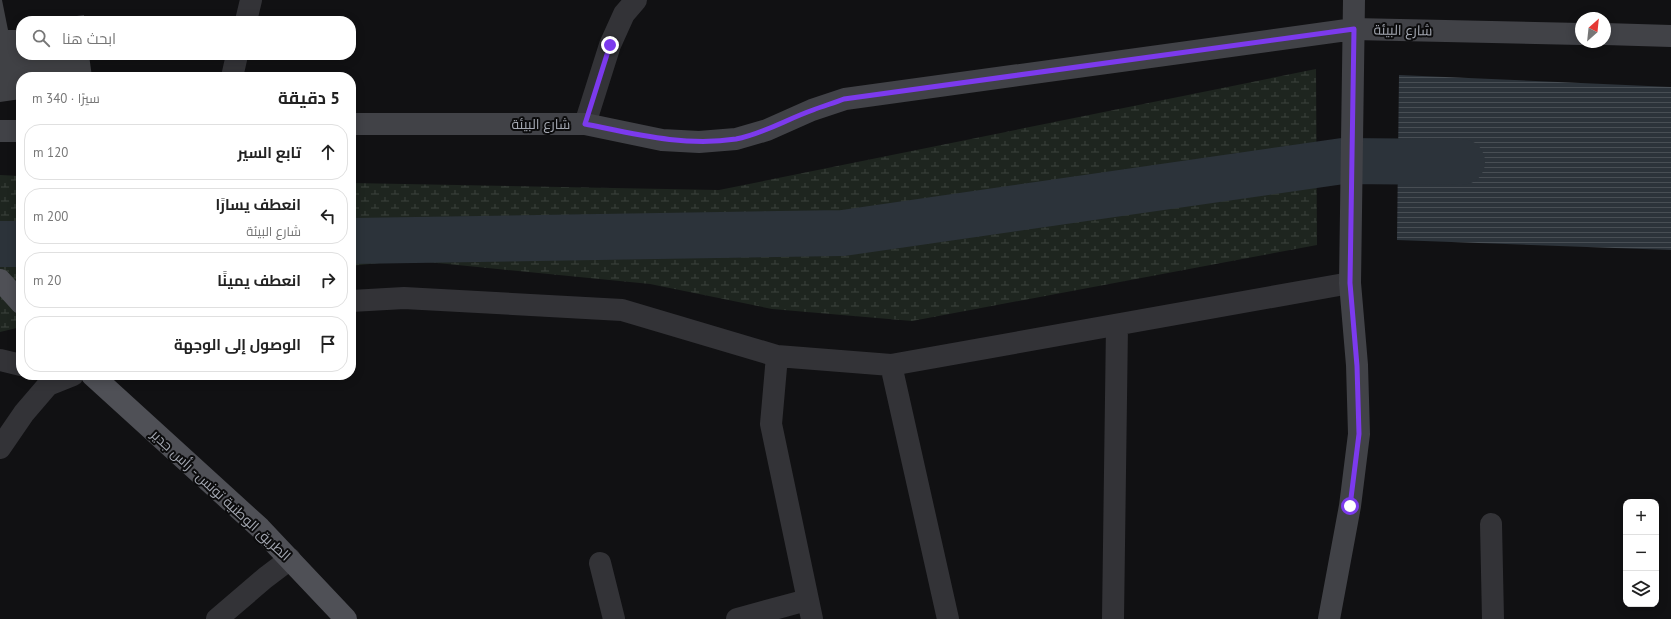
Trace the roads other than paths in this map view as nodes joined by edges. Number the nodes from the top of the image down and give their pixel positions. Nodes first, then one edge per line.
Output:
1 (251, 0) edge
2 (636, 0) edge
3 (1354, 0) edge
4 (247, 16) edge
5 (1354, 29) junction
6 (1575, 34) edge
7 (1611, 34) edge
8 (1671, 36) edge
9 (236, 60) edge
10 (233, 72) edge
11 (356, 124) edge
12 (585, 124) junction
13 (0, 131) edge
14 (16, 131) edge
15 (0, 280) edge
16 (1350, 283) junction
17 (16, 298) edge
18 (356, 301) edge
19 (1117, 325) junction
20 (777, 356) junction
21 (0, 360) edge
22 (16, 364) edge
23 (892, 365) junction
24 (42, 380) edge
25 (97, 380) edge
26 (0, 448) edge
27 (1491, 524) dead end
28 (290, 559) junction
29 (600, 563) dead end
30 (809, 610) edge
31 (217, 619) edge
32 (346, 619) edge
33 (614, 619) edge
34 (737, 619) edge
35 (948, 619) edge
36 (1113, 619) edge
37 (1329, 619) edge
38 (1493, 619) edge

1 - 4 street
2 - 12 street
3 - 5 street
5 - 6 street, شارع البيئة
5 - 12 street, شارع البيئة
5 - 16 street
7 - 8 street
9 - 10 street
11 - 12 street, شارع البيئة
13 - 14 street
15 - 17 main road
16 - 19 street
16 - 37 street
18 - 20 street
19 - 23 street
19 - 36 street
20 - 23 street
20 - 30 street
21 - 22 street
23 - 35 street
24 - 26 street
25 - 28 main road, الطريق الوطنية تونس - رأس جدير
27 - 38 street
28 - 31 street
28 - 32 main road, الطريق الوطنية تونس - رأس جدير
29 - 33 street
30 - 34 street

